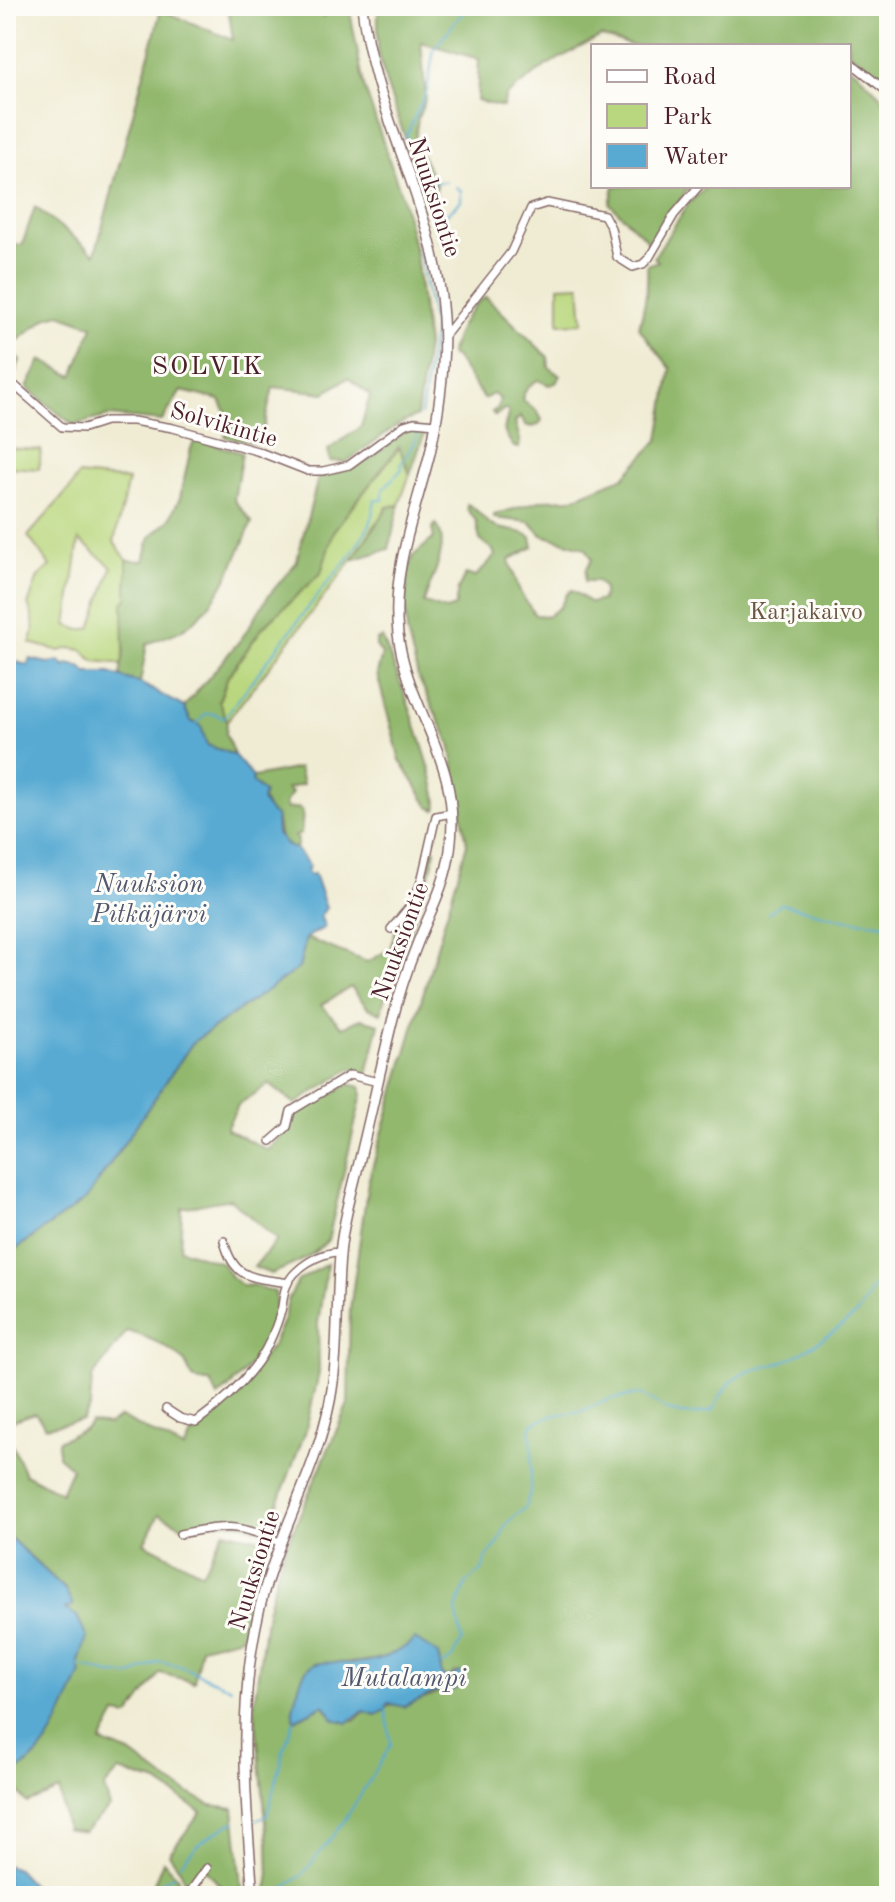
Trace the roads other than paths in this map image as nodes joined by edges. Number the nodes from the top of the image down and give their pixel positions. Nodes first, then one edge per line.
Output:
1 (362, 6) edge
2 (851, 63) edge
3 (889, 93) edge
4 (697, 188) edge
5 (444, 337) junction
6 (6, 378) edge
7 (436, 424) junction
8 (452, 813) junction
9 (391, 929) dead end
10 (378, 1082) junction
11 (271, 1141) dead end
12 (224, 1241) dead end
13 (340, 1252) junction
14 (288, 1283) junction
15 (166, 1409) dead end
16 (180, 1534) dead end
17 (279, 1542) junction
18 (207, 1868) dead end
19 (187, 1896) edge
20 (253, 1896) edge

1 - 5 street, Nuuksiontie
2 - 3 street
4 - 5 street
5 - 7 street, Nuuksiontie
6 - 7 street, Solvikintie
7 - 8 street, Nuuksiontie
8 - 9 street
8 - 10 street, Nuuksiontie
10 - 11 street
10 - 13 street, Nuuksiontie
12 - 14 street
13 - 14 street
13 - 17 street, Nuuksiontie
14 - 15 street
16 - 17 street
17 - 20 street, Nuuksiontie
18 - 19 street

